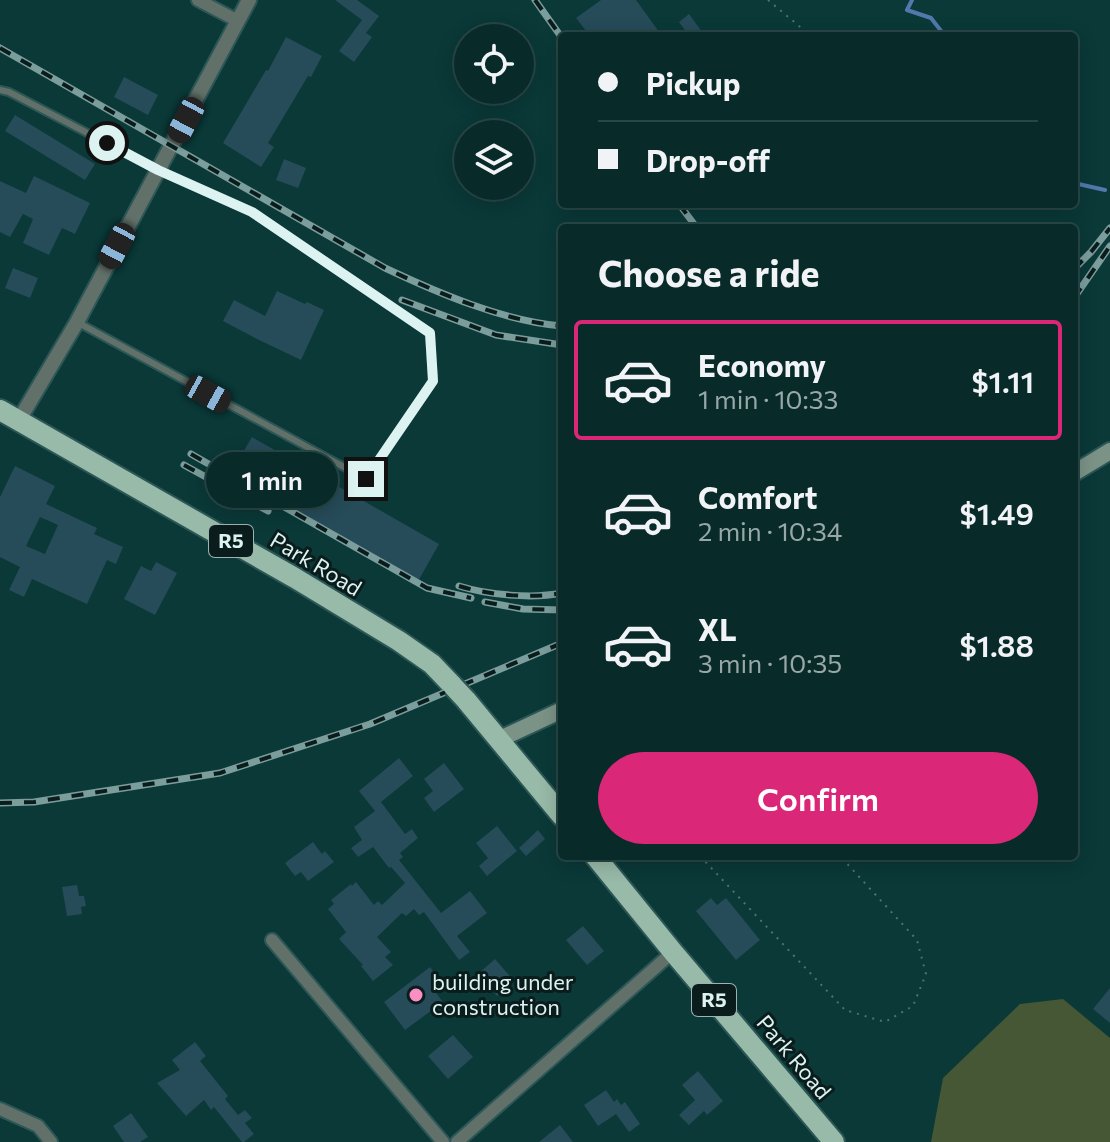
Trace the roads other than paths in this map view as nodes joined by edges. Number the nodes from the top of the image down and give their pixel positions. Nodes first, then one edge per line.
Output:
1 (198, 0) edge
2 (249, 0) edge
3 (238, 21) junction
4 (0, 90) edge
5 (158, 170) junction
6 (77, 322) junction
7 (0, 410) edge
8 (19, 420) junction
9 (1110, 451) edge
10 (1078, 471) edge
11 (558, 712) edge
12 (500, 739) junction
13 (558, 811) edge
14 (598, 860) edge
15 (272, 940) dead end
16 (673, 952) junction
17 (0, 1109) edge
18 (51, 1142) edge
19 (443, 1142) edge
20 (457, 1142) edge
21 (834, 1142) edge

1 - 3 street
2 - 3 street
3 - 5 street
4 - 5 lane
5 - 6 street
5 - 6 lane
6 - 8 street
7 - 8 highway, Park Road / R5
8 - 12 highway, Park Road / R5
9 - 10 main road
11 - 12 main road
12 - 13 highway, Park Road / R5
14 - 16 highway, Park Road / R5
15 - 19 street
16 - 20 street
16 - 21 highway, Park Road / R5
17 - 18 street

